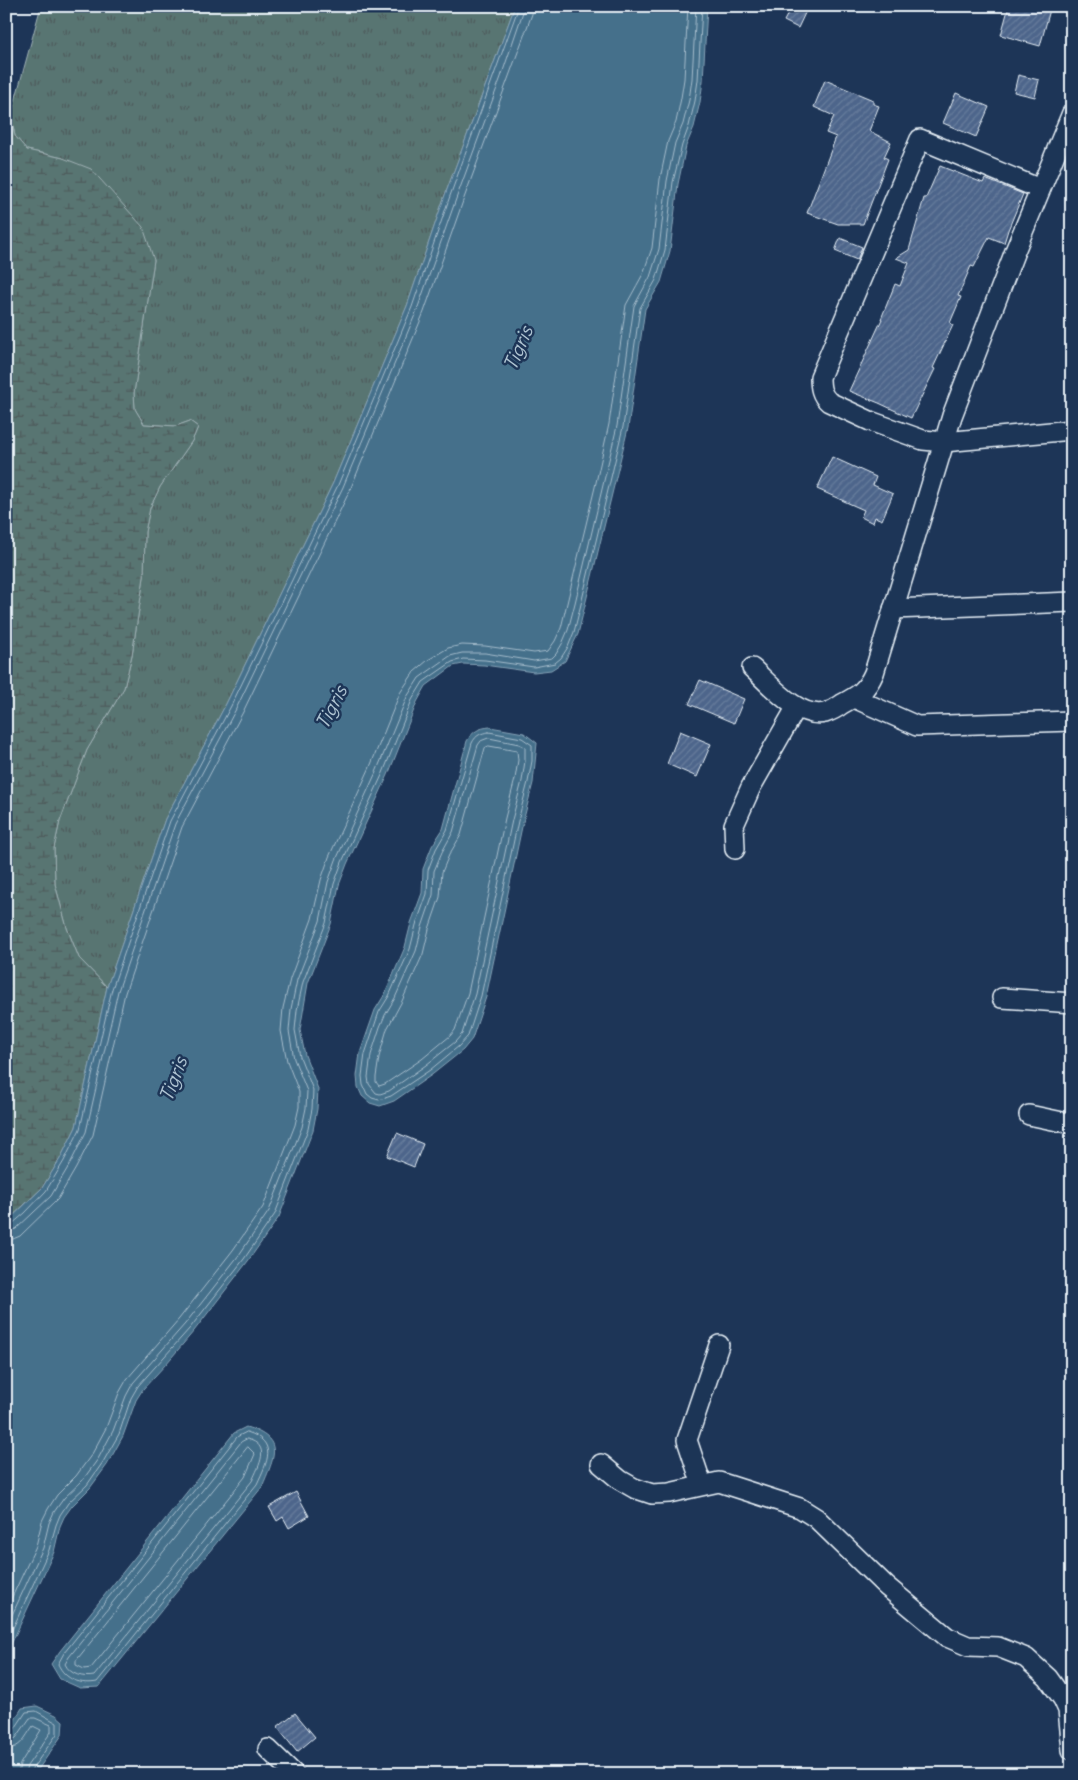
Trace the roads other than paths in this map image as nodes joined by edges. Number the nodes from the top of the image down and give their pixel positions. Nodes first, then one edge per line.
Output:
1 (1072, 113) edge
2 (1040, 189) junction
3 (1072, 430) edge
4 (944, 442) junction
5 (1072, 602) edge
6 (893, 609) junction
7 (752, 668) dead end
8 (854, 698) junction
9 (796, 708) junction
10 (1072, 721) edge
11 (735, 849) dead end
12 (1002, 998) dead end
13 (1072, 1003) edge
14 (1029, 1115) dead end
15 (1072, 1124) edge
16 (719, 1345) dead end
17 (602, 1464) dead end
18 (702, 1486) junction
19 (268, 1748) dead end
20 (1072, 1750) edge
21 (294, 1774) edge

1 - 2 street
2 - 4 street
2 - 4 street
3 - 4 street
4 - 6 street
5 - 6 street
6 - 8 street
7 - 9 street
8 - 9 street
8 - 10 street
9 - 11 street
12 - 13 street
14 - 15 street
16 - 18 street
17 - 18 street
18 - 20 street
19 - 21 street

